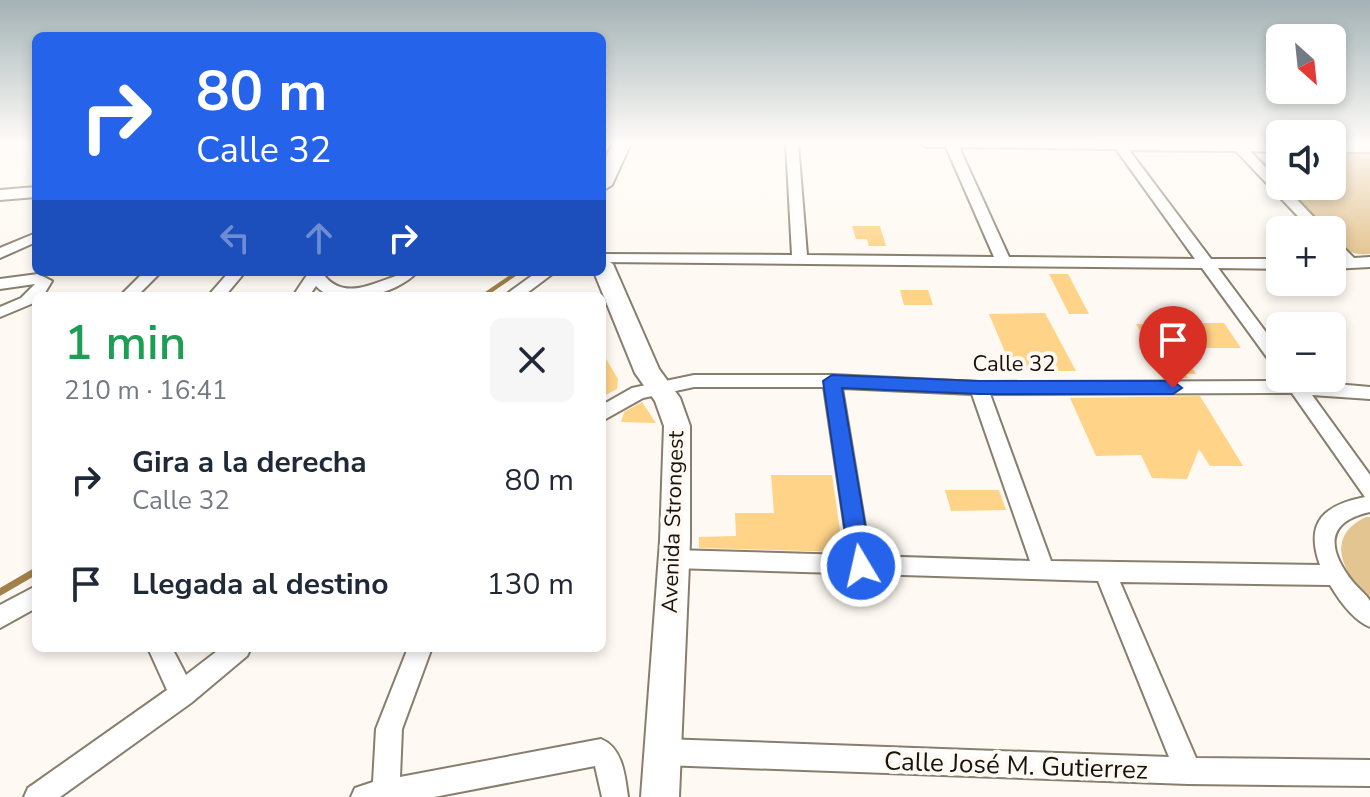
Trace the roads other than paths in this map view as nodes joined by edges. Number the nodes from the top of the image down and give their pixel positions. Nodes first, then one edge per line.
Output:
1 (795, 180) edge
2 (967, 180) edge
3 (1146, 180) edge
4 (1271, 180) edge
5 (32, 192) edge
6 (0, 195) edge
7 (1306, 216) edge
8 (32, 239) edge
9 (0, 254) edge
10 (800, 258) junction
11 (1346, 259) edge
12 (606, 261) edge
13 (1004, 262) junction
14 (1370, 262) edge
15 (1266, 264) edge
16 (1346, 264) edge
17 (1351, 264) junction
18 (1208, 265) junction
19 (606, 271) edge
20 (149, 276) edge
21 (234, 276) edge
22 (318, 276) edge
23 (403, 276) edge
24 (541, 276) edge
25 (0, 284) edge
26 (37, 292) edge
27 (132, 292) edge
28 (220, 292) edge
29 (338, 292) edge
30 (361, 292) edge
31 (518, 292) edge
32 (32, 297) edge
33 (0, 312) edge
34 (1266, 344) edge
35 (832, 381) junction
36 (1266, 383) edge
37 (659, 386) junction
38 (979, 388) junction
39 (1346, 390) edge
40 (1300, 392) edge
41 (1370, 393) edge
42 (606, 412) edge
43 (1370, 490) edge
44 (1370, 504) edge
45 (673, 559) junction
46 (861, 566) junction
47 (1044, 571) junction
48 (1105, 572) junction
49 (1334, 575) junction
50 (32, 598) edge
51 (1370, 616) edge
52 (0, 617) edge
53 (162, 652) edge
54 (234, 652) edge
55 (418, 652) edge
56 (182, 694) junction
57 (663, 752) junction
58 (1188, 771) junction
59 (1370, 773) edge
60 (462, 787) edge
61 (375, 794) edge
62 (37, 797) edge
63 (615, 797) edge
64 (660, 797) edge

1 - 10 street
2 - 13 street
3 - 18 street
4 - 7 street
5 - 6 street
8 - 9 street
10 - 12 street
10 - 13 street
11 - 17 street
13 - 18 street
14 - 17 street
15 - 18 street
16 - 17 street
18 - 34 street
19 - 37 main road, Avenida Strongest
20 - 27 street
21 - 28 street
22 - 29 street
23 - 30 street
24 - 31 street
25 - 26 street
32 - 33 street
35 - 37 street, Calle 32
35 - 38 street, Calle 32
35 - 46 street
36 - 38 street, Calle 32
37 - 42 street, Calle 32
37 - 45 main road, Avenida Strongest
38 - 47 street
39 - 41 street, Calle 32
40 - 43 street
44 - 49 street
45 - 46 street
45 - 57 main road, Avenida Strongest
46 - 47 street
47 - 48 street
48 - 49 street
48 - 58 street
49 - 51 street
50 - 52 street
53 - 56 street
54 - 56 street
55 - 61 street
56 - 62 street
57 - 58 street, Calle José M. Gutierrez
57 - 64 main road, Avenida Strongest
58 - 59 street, Calle José M. Gutierrez
60 - 61 street
60 - 63 street

